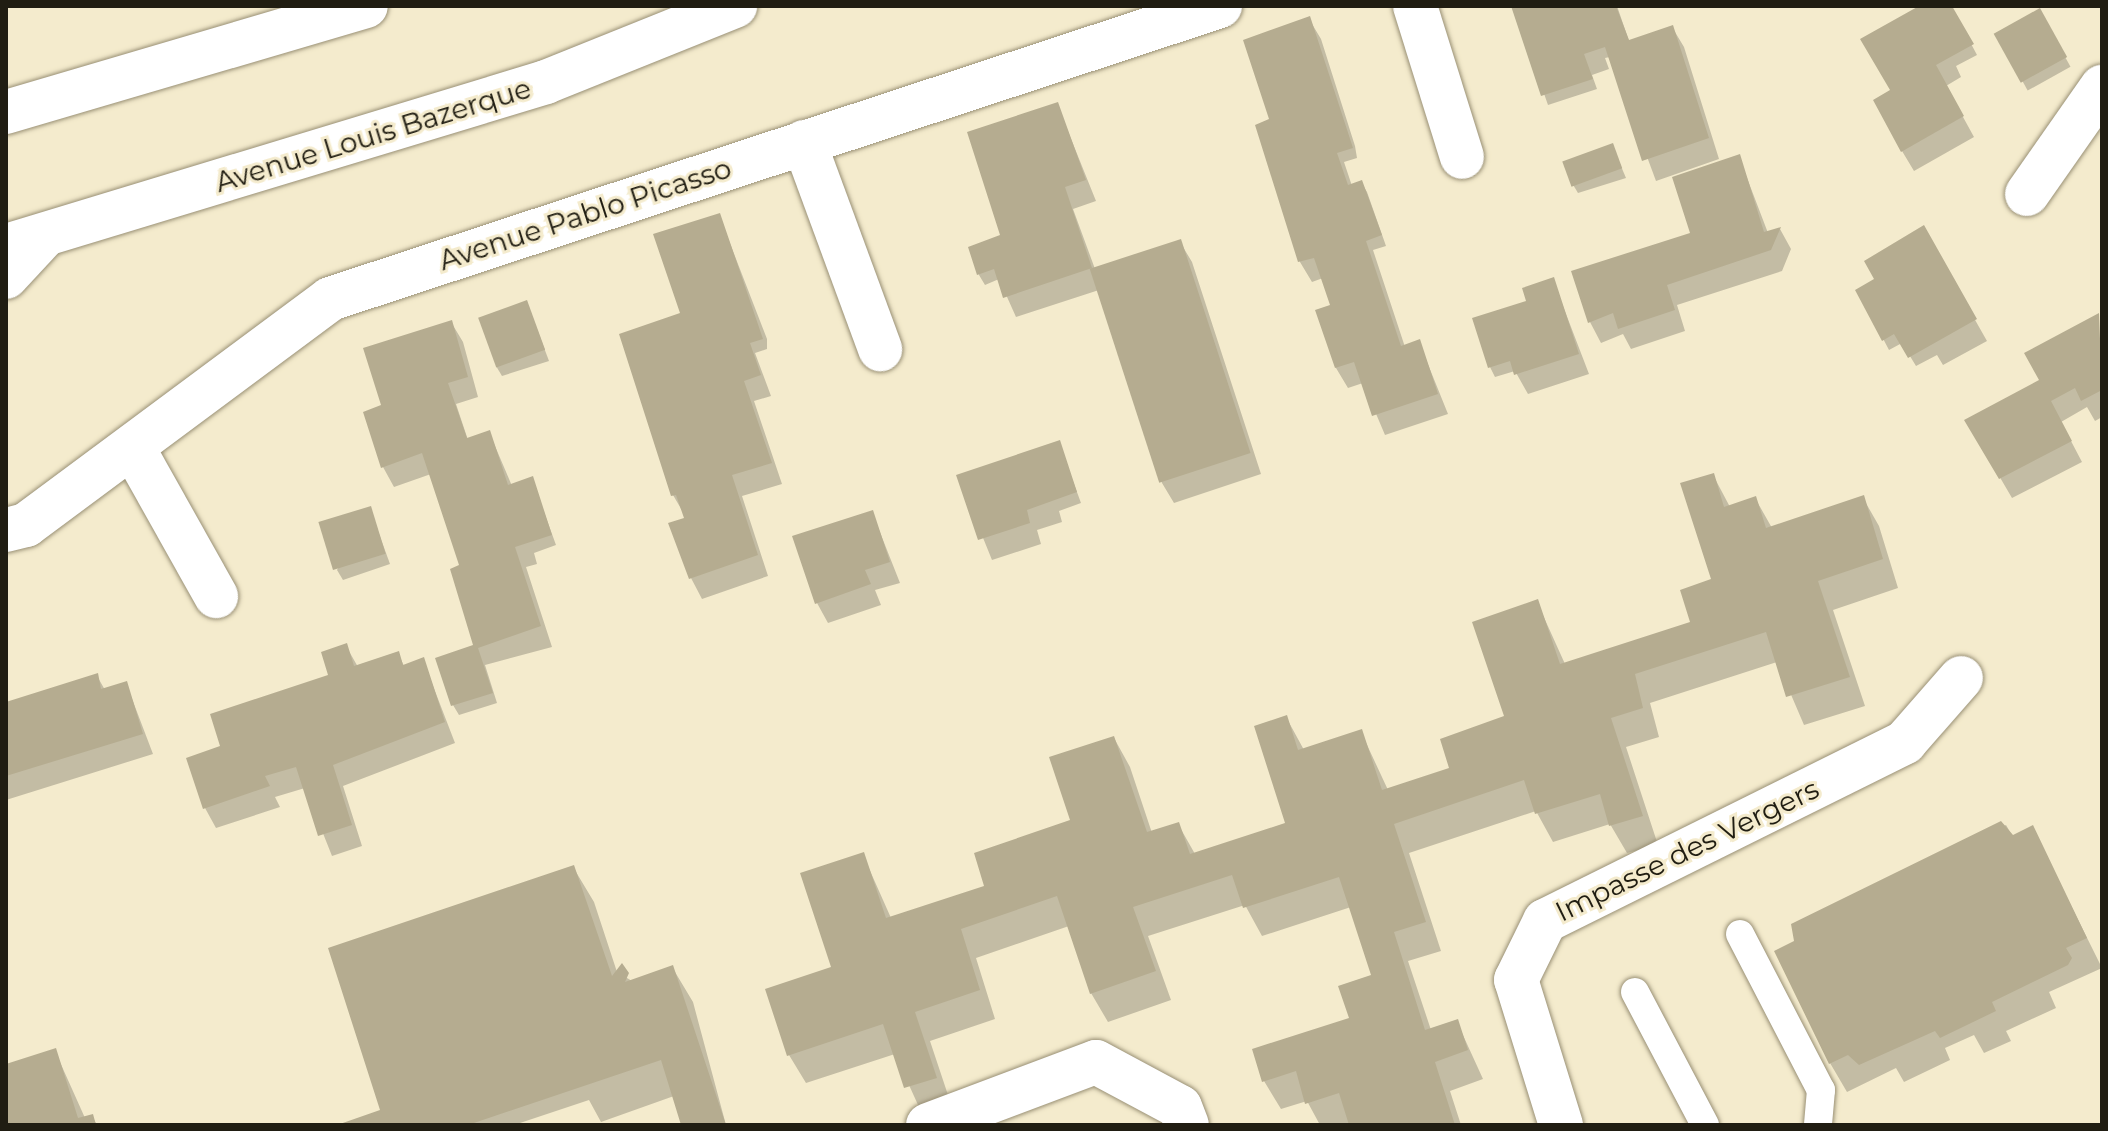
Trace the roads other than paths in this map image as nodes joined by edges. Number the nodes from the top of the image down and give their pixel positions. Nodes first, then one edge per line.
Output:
1 (366, 6) edge
2 (735, 6) edge
3 (1220, 6) edge
4 (1415, 6) edge
5 (2102, 87) edge
6 (6, 112) edge
7 (804, 142) junction
8 (1462, 157) dead end
9 (2027, 194) dead end
10 (26, 241) edge
11 (6, 277) edge
12 (880, 349) dead end
13 (133, 448) junction
14 (6, 530) edge
15 (216, 596) dead end
16 (1961, 678) dead end
17 (1740, 934) dead end
18 (1635, 992) dead end
19 (928, 1125) edge
20 (1187, 1125) edge
21 (1561, 1125) edge
22 (1705, 1125) edge
23 (1818, 1125) edge

1 - 6 street
2 - 10 street, Avenue Louis Bazerque
3 - 7 street, Avenue Pablo Picasso
4 - 8 street
5 - 9 street
7 - 12 street
7 - 13 street, Avenue Pablo Picasso
10 - 11 street
13 - 14 street, Avenue Pablo Picasso
13 - 15 street
16 - 21 street, Impasse des Vergers
17 - 23 lane
18 - 22 lane
19 - 20 street

